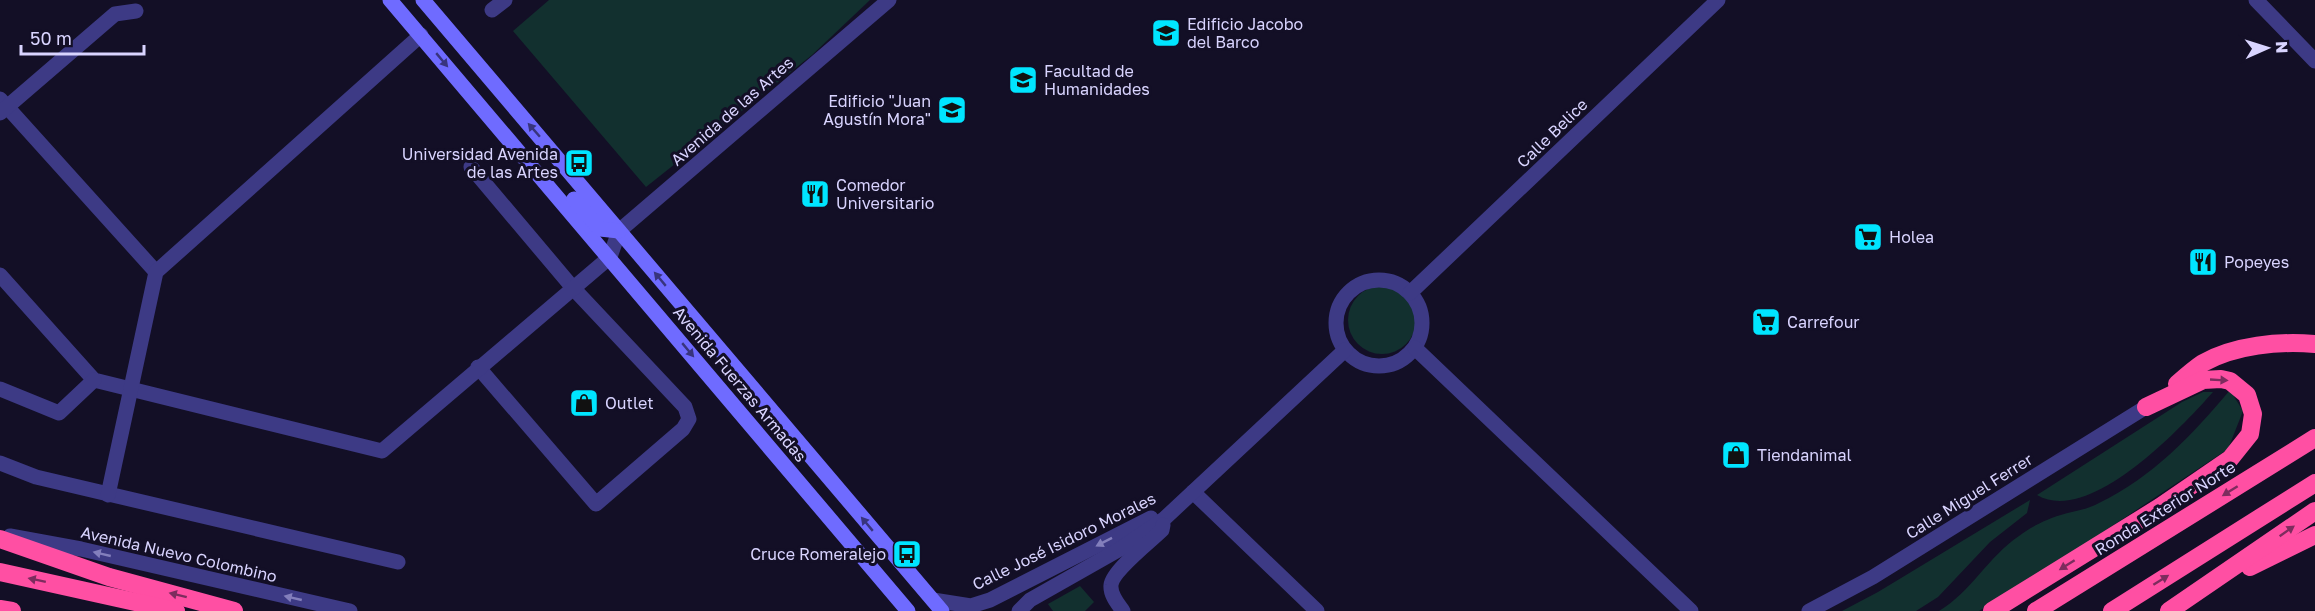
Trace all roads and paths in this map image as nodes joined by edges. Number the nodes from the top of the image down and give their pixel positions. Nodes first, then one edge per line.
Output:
1 (390, 0) edge
2 (423, 0) edge
3 (505, 0) edge
4 (889, 0) edge
5 (1718, 0) edge
6 (2256, 0) edge
7 (492, 10) dead end
8 (136, 11) dead end
9 (440, 20) junction
10 (420, 35) junction
11 (2315, 61) edge
12 (2, 106) edge
13 (471, 167) dead end
14 (545, 181) junction
15 (620, 231) junction
16 (610, 257) junction
17 (156, 272) junction
18 (0, 275) edge
19 (573, 288) junction
20 (1410, 293) junction
21 (2315, 344) edge
22 (1415, 348) junction
23 (1345, 350) junction
24 (478, 367) junction
25 (94, 380) junction
26 (0, 388) edge
27 (129, 390) junction
28 (2146, 407) junction
29 (2315, 432) edge
30 (2315, 438) edge
31 (0, 463) edge
32 (2260, 473) junction
33 (2315, 483) edge
34 (1193, 492) junction
35 (108, 495) junction
36 (1175, 506) junction
37 (2315, 511) edge
38 (1164, 519) junction
39 (0, 534) edge
40 (2315, 535) edge
41 (0, 539) edge
42 (398, 562) dead end
43 (0, 572) edge
44 (2195, 594) junction
45 (937, 606) edge
46 (0, 609) edge
47 (12, 611) edge
48 (176, 611) edge
49 (234, 611) edge
50 (350, 611) edge
51 (908, 611) edge
52 (1019, 611) edge
53 (1123, 611) edge
54 (1317, 611) edge
55 (1691, 611) edge
56 (1809, 611) edge
57 (1992, 611) edge
58 (2036, 611) edge
59 (2112, 611) edge
60 (2169, 611) edge

1 - 10 main road, Avenida Fuerzas Armadas
2 - 9 main road, Avenida Fuerzas Armadas
3 - 7 street
4 - 15 street, Avenida de las Artes
5 - 20 street, Calle Belice
6 - 11 street
8 - 12 street
9 - 10 main road
15 -> 9 main road, Avenida Fuerzas Armadas
10 -> 14 main road, Avenida Fuerzas Armadas
10 - 17 street
12 - 17 street
13 - 19 street
14 - 15 main road, Avenida Fuerzas Armadas
14 - 16 main road, Avenida Fuerzas Armadas
15 - 16 street, Avenida de las Artes
45 -> 15 main road, Avenida Fuerzas Armadas
16 - 19 street
16 -> 51 main road, Avenida Fuerzas Armadas
17 - 27 street
18 - 25 street
19 - 24 street
19 - 24 street
20 - 22 street
20 - 23 street
21 - 28 highway
22 - 23 street
22 - 55 street
23 - 34 street, Calle José Isidoro Morales
24 - 27 street
25 - 26 street
25 - 27 street
27 - 35 street
28 - 56 street, Calle Miguel Ferrer
28 -> 57 highway
29 - 32 highway
30 - 32 highway, Ronda Exterior Norte
31 - 35 street
32 -> 58 highway, Ronda Exterior Norte
59 -> 33 highway
34 - 36 street, Calle José Isidoro Morales
34 - 54 street
35 - 42 street
36 - 38 street, Calle José Isidoro Morales
36 -> 45 street, Calle José Isidoro Morales
44 -> 37 highway
38 - 52 street, Calle José Isidoro Morales
38 - 53 street
50 -> 39 street, Avenida Nuevo Colombino
40 - 44 highway
49 -> 41 highway
48 -> 43 highway
44 - 60 highway
46 - 47 highway

